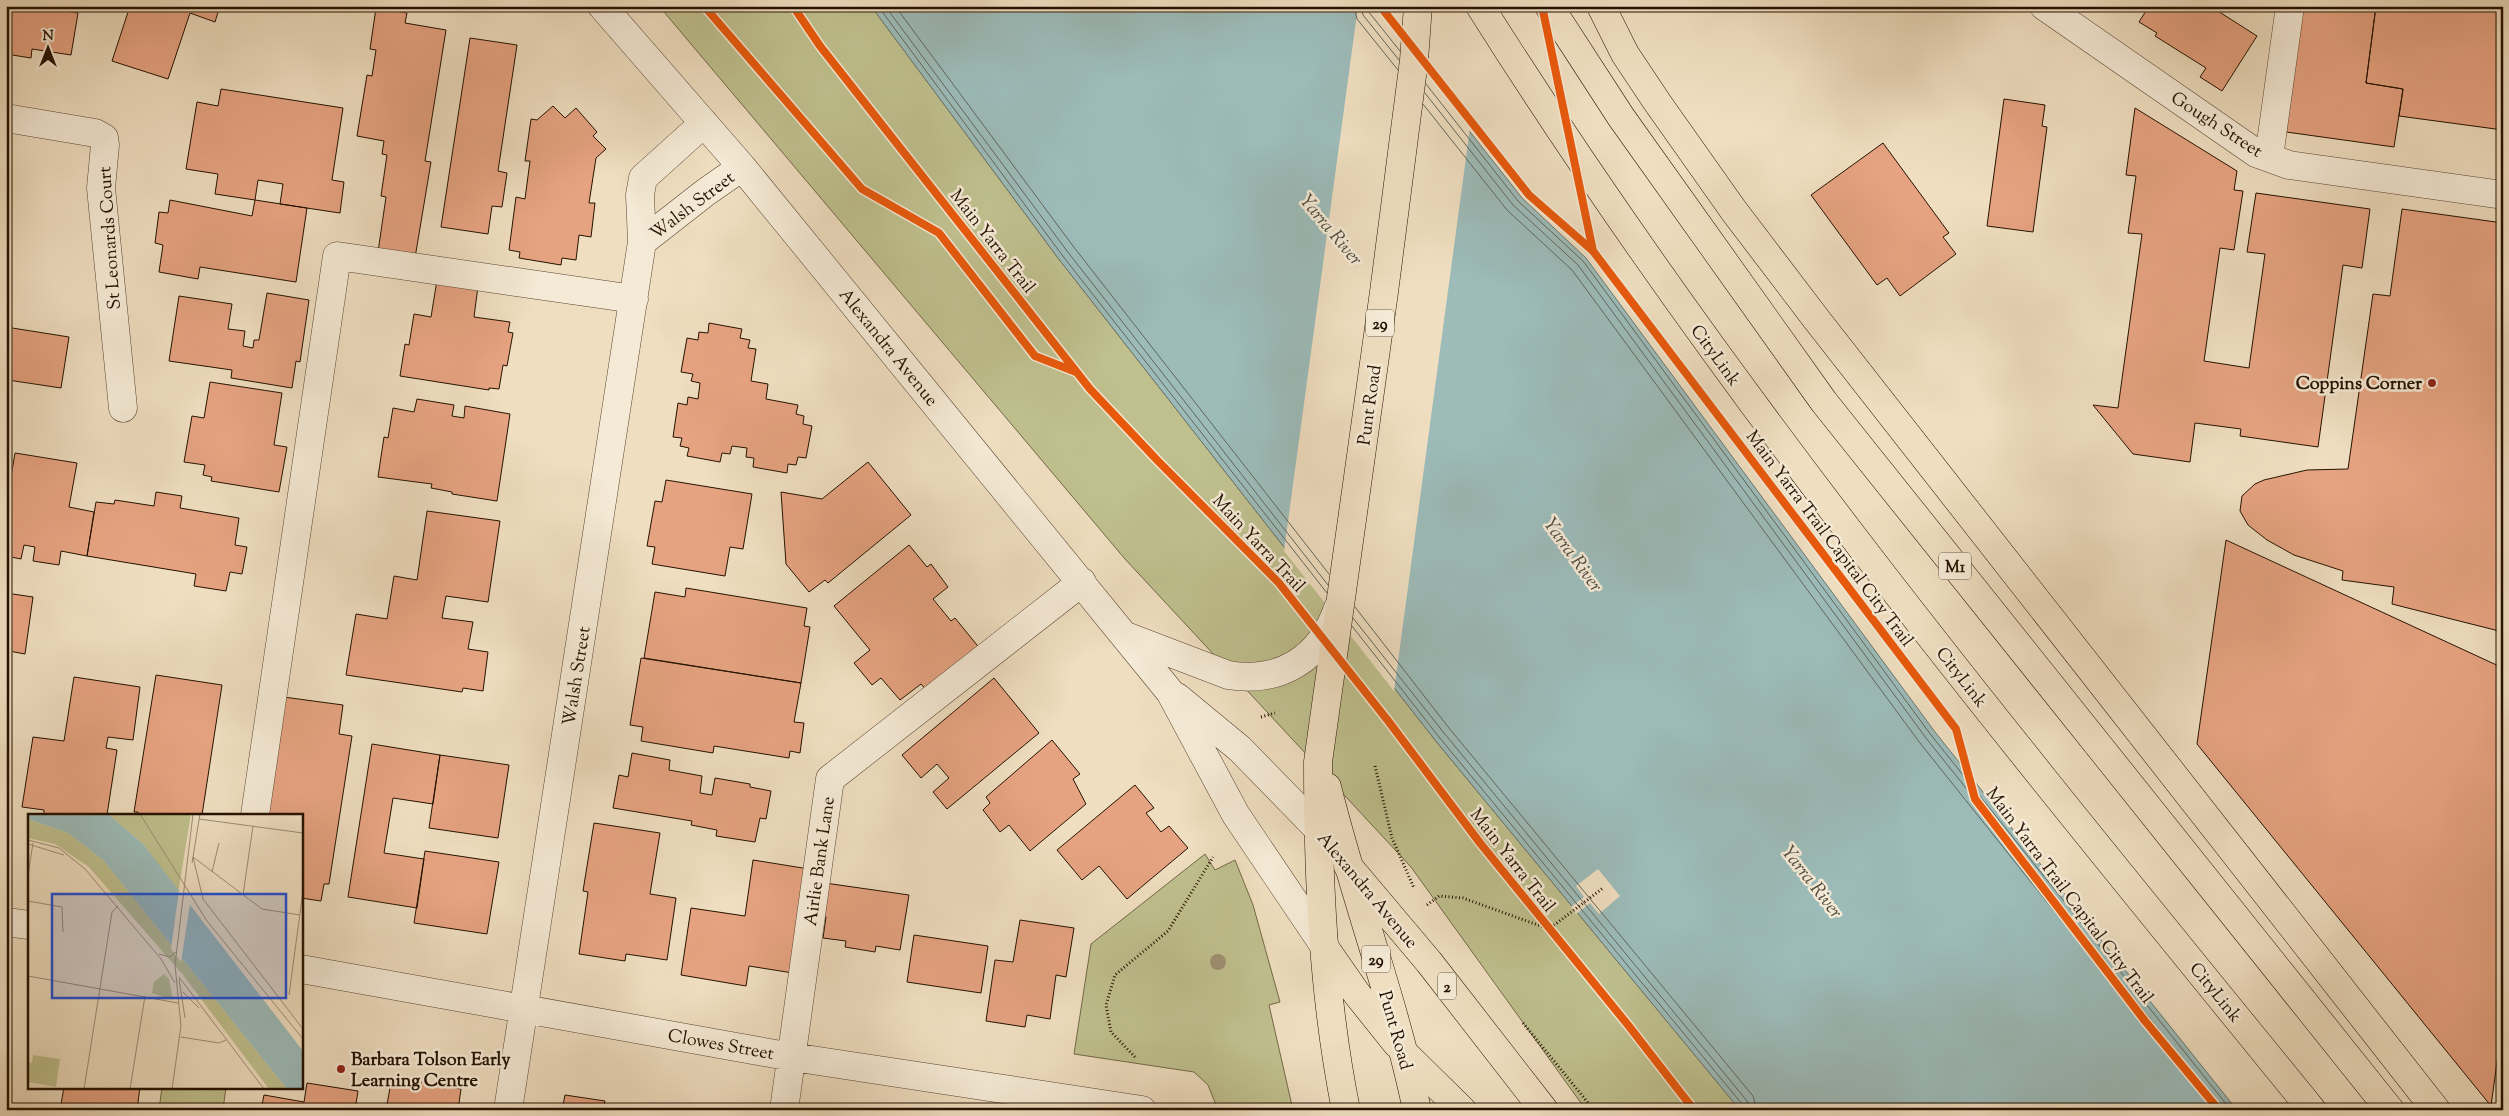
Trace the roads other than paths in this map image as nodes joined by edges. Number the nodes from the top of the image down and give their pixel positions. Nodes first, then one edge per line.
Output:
1 (602, 6) edge
2 (1418, 6) edge
3 (1426, 6) edge
4 (1480, 6) edge
5 (1549, 6) edge
6 (1601, 6) edge
7 (2290, 6) edge
8 (2045, 7) edge
9 (1414, 60) junction
10 (6, 118) edge
11 (704, 123) junction
12 (2269, 158) junction
13 (742, 167) junction
14 (2503, 195) edge
15 (642, 242) junction
16 (634, 299) junction
17 (123, 408) dead end
18 (1082, 582) junction
19 (1344, 585) junction
20 (1124, 635) junction
21 (1170, 692) junction
22 (1320, 749) junction
23 (254, 814) edge
24 (1318, 829) junction
25 (1348, 865) junction
26 (6, 922) edge
27 (28, 925) edge
28 (1325, 947) junction
29 (302, 969) edge
30 (524, 1010) junction
31 (1404, 1053) junction
32 (792, 1057) junction
33 (994, 1099) edge
34 (2388, 1108) edge
35 (508, 1110) edge
36 (784, 1110) edge
37 (1142, 1110) edge
38 (1346, 1110) edge
39 (1417, 1110) edge
40 (1462, 1110) edge
41 (1544, 1110) edge
42 (2312, 1110) edge
43 (2436, 1110) edge

1 - 11 street, Alexandra Avenue / 2
2 - 9 main road, Punt Road / 29
3 - 9 main road, Punt Road / 29
4 - 42 main road, CityLink
5 - 34 main road, M1
6 - 43 main road
7 - 12 street
8 - 12 street, Gough Street
9 - 19 main road, Punt Road / 29
10 - 17 street, St Leonards Court
11 - 13 street, Alexandra Avenue / 2
11 - 15 street, Walsh Street
12 - 14 street, Gough Street
13 - 15 street, Walsh Street
13 - 18 street, Alexandra Avenue / 2
15 - 16 street, Walsh Street
16 - 23 street
16 - 30 street, Walsh Street
18 - 20 street, Alexandra Avenue / 2
18 - 32 street, Airlie Bank Lane
19 - 20 street
19 - 22 main road, Punt Road / 29
20 - 21 street, Alexandra Avenue / 2
21 - 24 street, Alexandra Avenue / 2
21 - 28 street, Alexandra Avenue / 2
22 - 24 main road, Punt Road / 29
22 - 25 main road, Punt Road / 29
24 - 25 main road, Alexandra Avenue / 2
24 - 28 main road, Punt Road / 29
25 - 31 main road, Punt Road / 29
25 - 41 main road, Alexandra Avenue / 2
26 - 27 street
28 - 31 main road, Alexandra Avenue / 2
28 - 38 main road, Punt Road / 29
29 - 30 street, Clowes Street
30 - 32 street, Clowes Street
30 - 35 street, Walsh Street
31 - 39 main road, Punt Road / 29
31 - 40 main road, Alexandra Avenue / 2
32 - 33 street, Clowes Street
32 - 36 street, Airlie Bank Lane
33 - 37 street, Clowes Street

